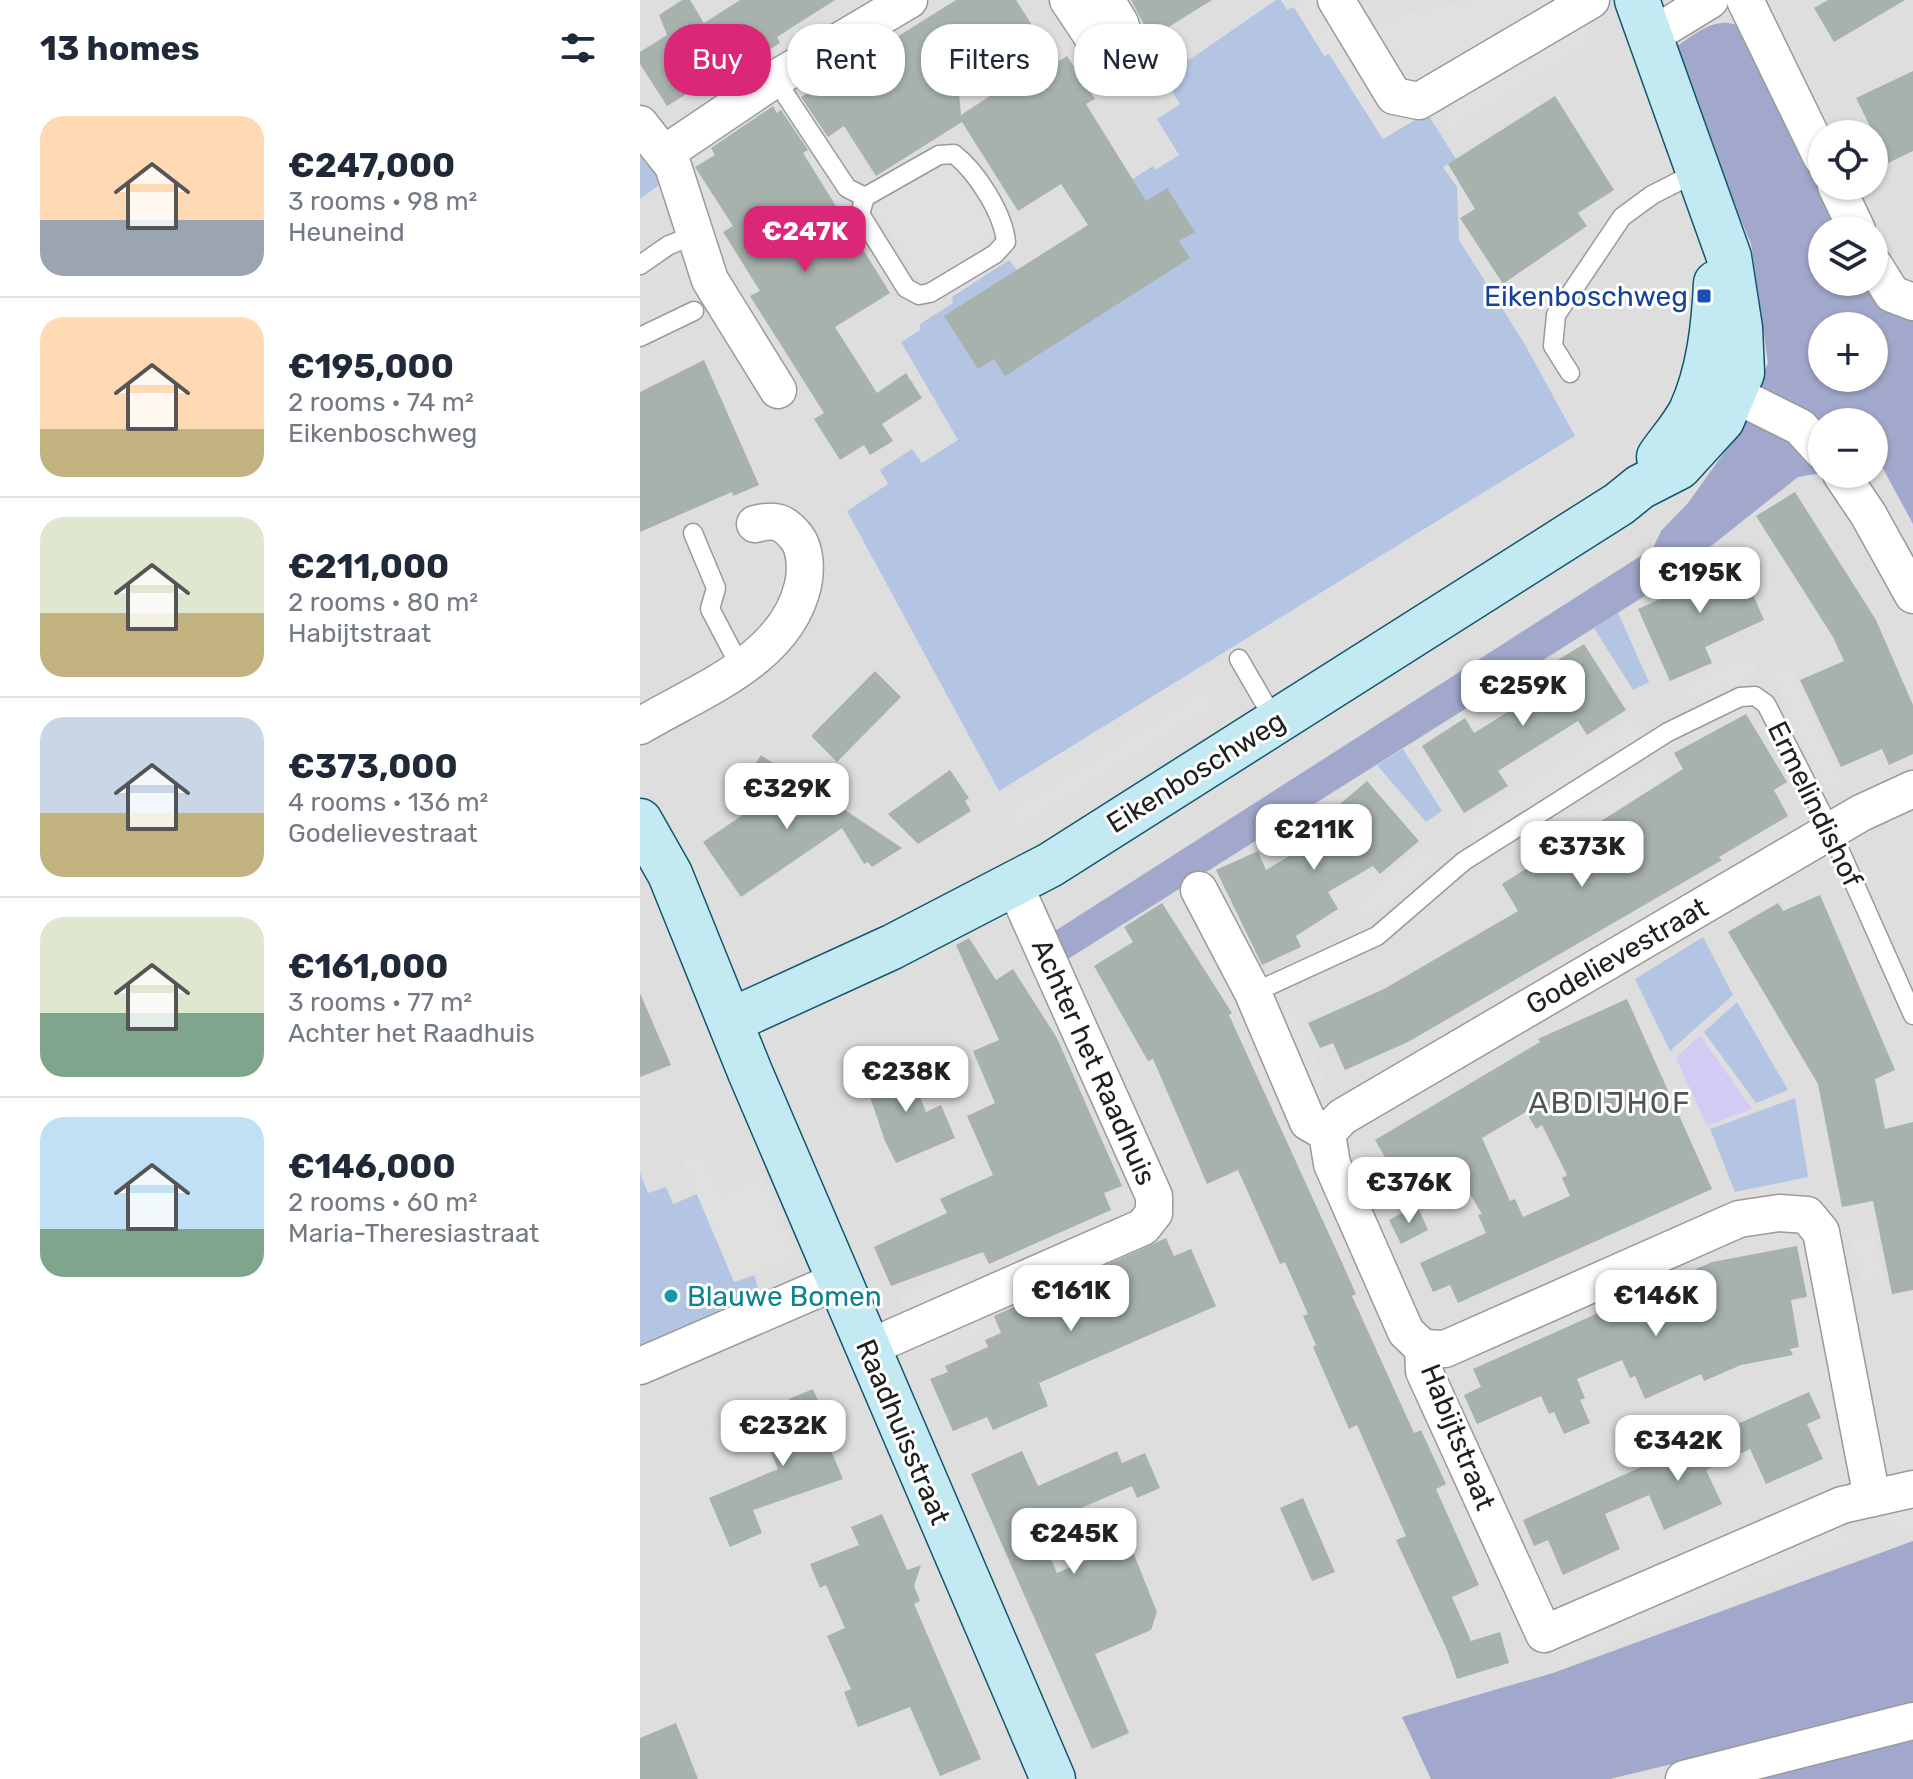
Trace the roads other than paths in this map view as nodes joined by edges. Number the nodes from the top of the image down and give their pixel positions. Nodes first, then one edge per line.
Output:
1 (909, 0) edge
2 (1068, 0) edge
3 (1106, 0) edge
4 (1336, 0) edge
5 (1591, 0) edge
6 (1710, 0) edge
7 (1745, 0) edge
8 (1644, 18) edge
9 (775, 79) junction
10 (640, 124) edge
11 (1808, 129) edge
12 (664, 154) junction
13 (1697, 172) junction
14 (865, 197) junction
15 (695, 235) junction
16 (640, 265) edge
17 (1888, 288) edge
18 (1913, 302) edge
19 (694, 311) dead end
20 (640, 337) edge
21 (1570, 373) dead end
22 (778, 390) dead end
23 (1717, 392) junction
24 (1808, 436) edge
25 (1850, 488) edge
26 (755, 524) dead end
27 (693, 533) dead end
28 (1913, 595) edge
29 (1239, 659) dead end
30 (740, 666) junction
31 (1275, 721) junction
32 (640, 726) edge
33 (1913, 789) edge
34 (640, 821) edge
35 (1831, 831) junction
36 (1014, 884) junction
37 (1199, 890) dead end
38 (1253, 993) junction
39 (1913, 1015) edge
40 (730, 1021) junction
41 (1327, 1133) junction
42 (839, 1280) junction
43 (868, 1348) junction
44 (1423, 1348) junction
45 (640, 1366) edge
46 (1913, 1489) edge
47 (1872, 1498) junction
48 (1913, 1721) edge
49 (1723, 1774) edge
50 (1053, 1779) edge
51 (1684, 1779) edge

1 - 9 street
2 - 3 street
4 - 5 street
6 - 8 street
7 - 11 street
8 - 13 street, Eikenboschweg
9 - 12 street
9 - 14 lane
10 - 12 street
12 - 15 street
13 - 21 lane
13 - 23 street, Eikenboschweg
14 - 14 lane
15 - 16 lane
15 - 22 street
17 - 18 street
19 - 20 lane
23 - 24 street
23 - 31 street, Eikenboschweg
25 - 28 street
26 - 30 street
27 - 30 lane
29 - 31 lane
30 - 32 street
31 - 36 street, Eikenboschweg
33 - 35 street, Godelievestraat
34 - 40 street, Raadhuisstraat
35 - 38 lane, Ermelindishof
35 - 39 lane, Ermelindishof
35 - 41 street, Godelievestraat
36 - 40 street, Eikenboschweg
36 - 43 street, Achter het Raadhuis
37 - 38 street
38 - 41 street
40 - 42 street, Raadhuisstraat
41 - 44 street, Habijtstraat
42 - 43 street, Raadhuisstraat
42 - 45 street
43 - 50 street, Raadhuisstraat
44 - 47 street, Habijtstraat
44 - 47 street
46 - 47 street, Habijtstraat
48 - 49 street
49 - 51 street

